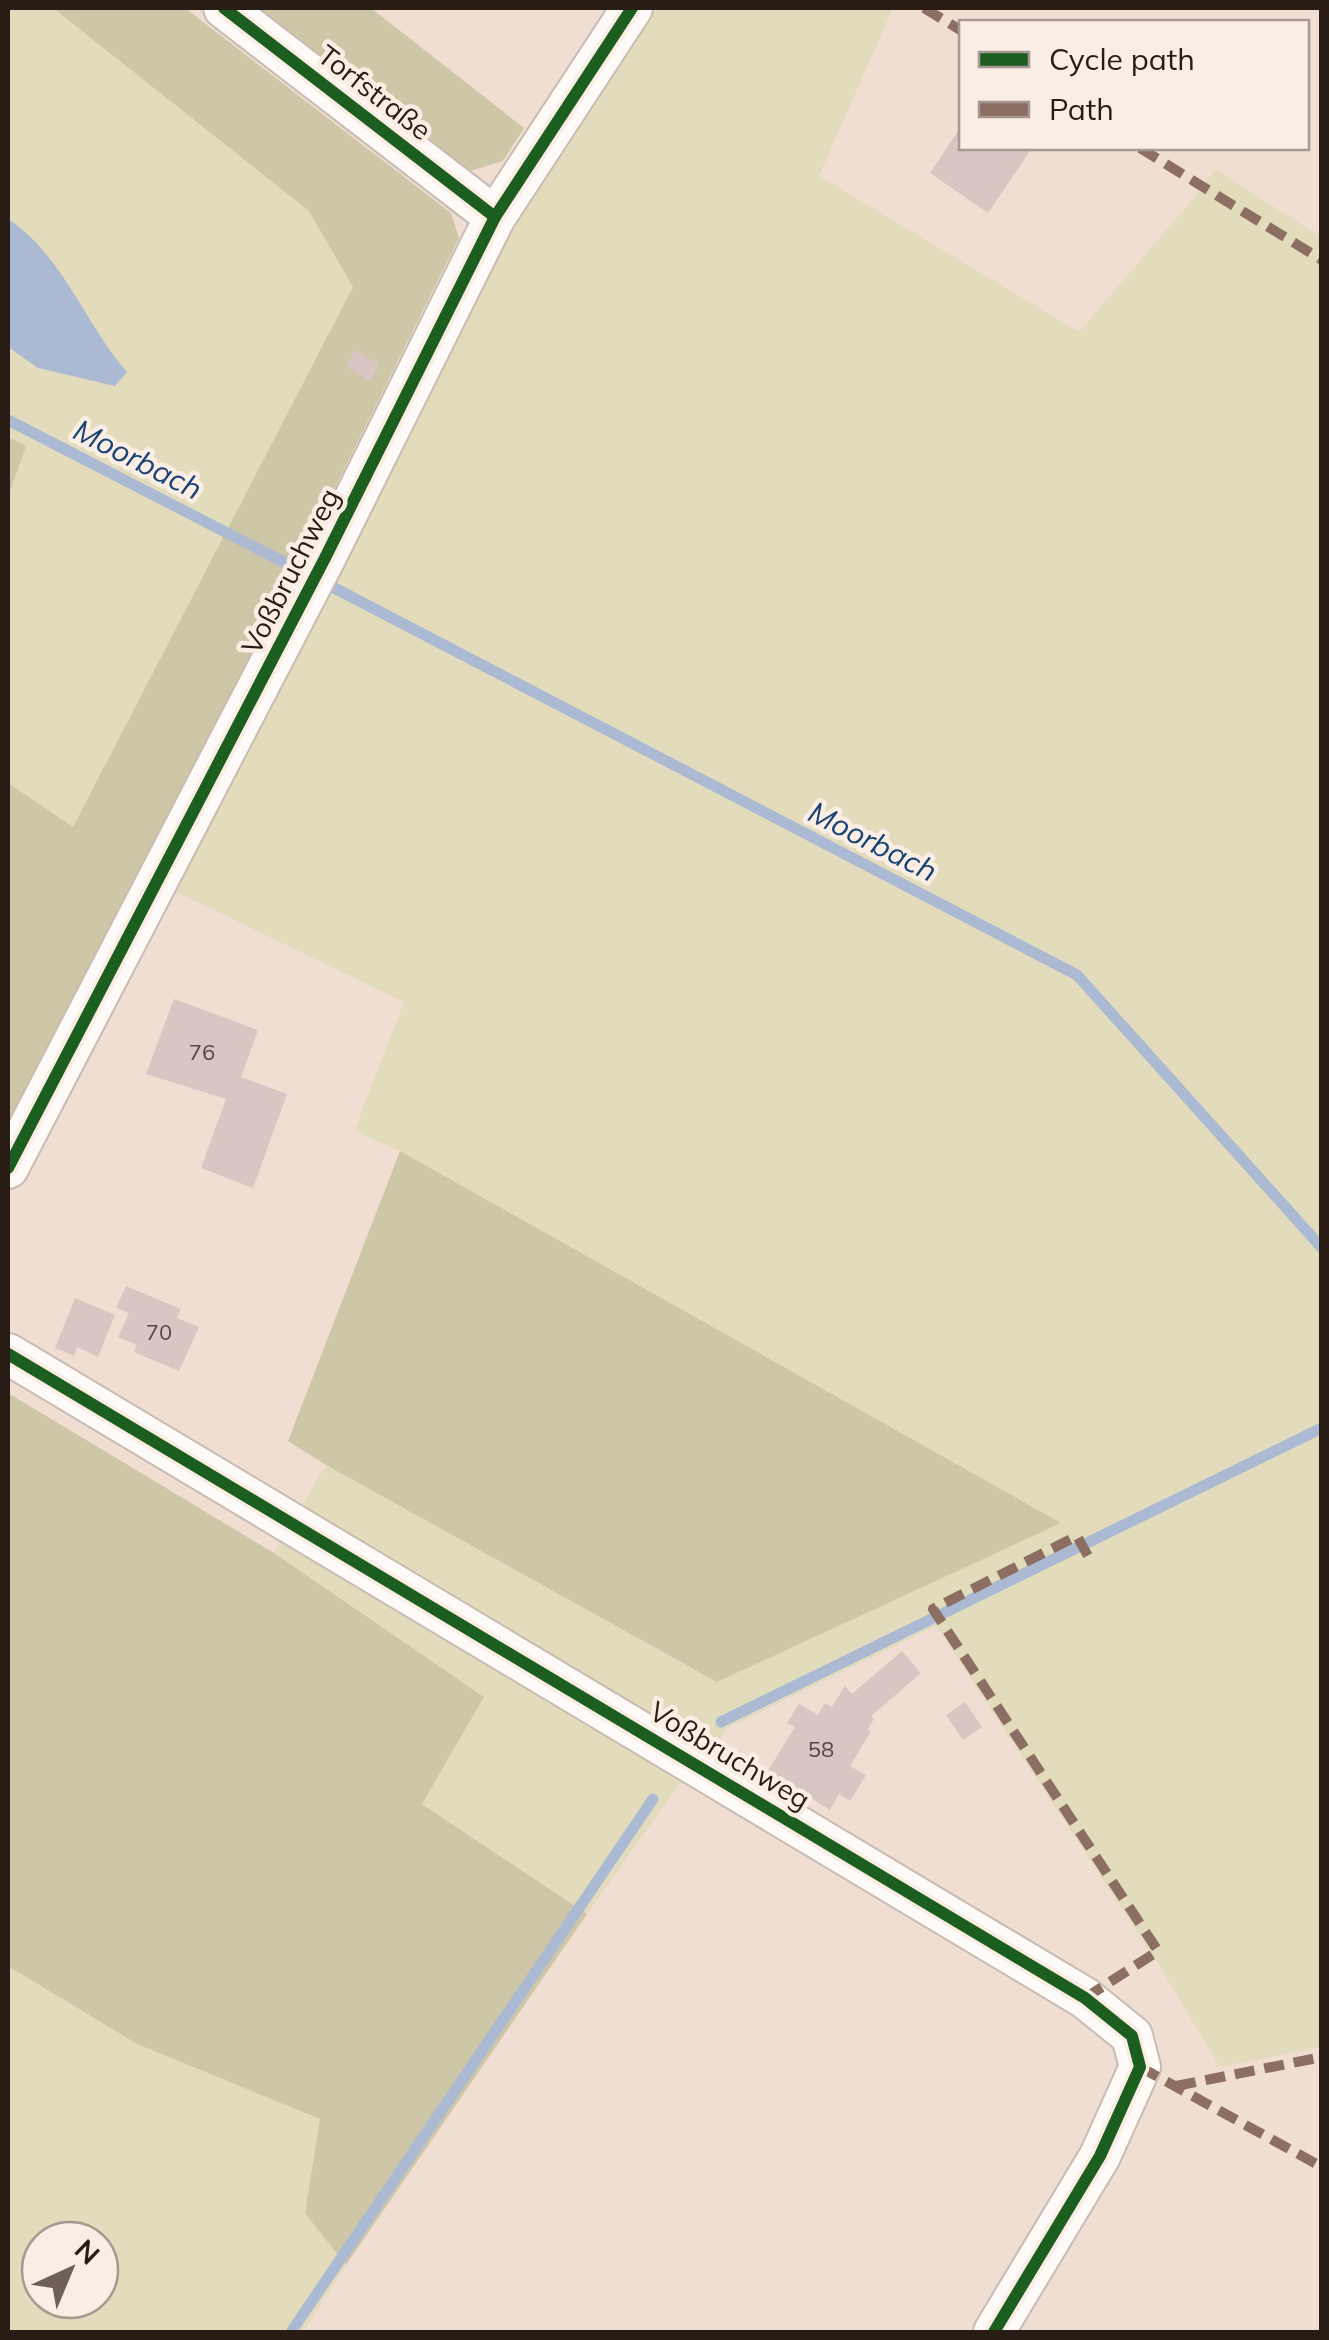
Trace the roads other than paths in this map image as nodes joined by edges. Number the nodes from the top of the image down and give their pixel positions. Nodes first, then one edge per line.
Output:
1 (224, 8) edge
2 (632, 8) edge
3 (495, 217) junction
4 (8, 1168) edge
5 (8, 1354) edge
6 (994, 2332) edge

1 - 3 street, Torfstraße
2 - 3 street, Voßbruchweg
3 - 4 street, Voßbruchweg
5 - 6 street, Voßbruchweg

